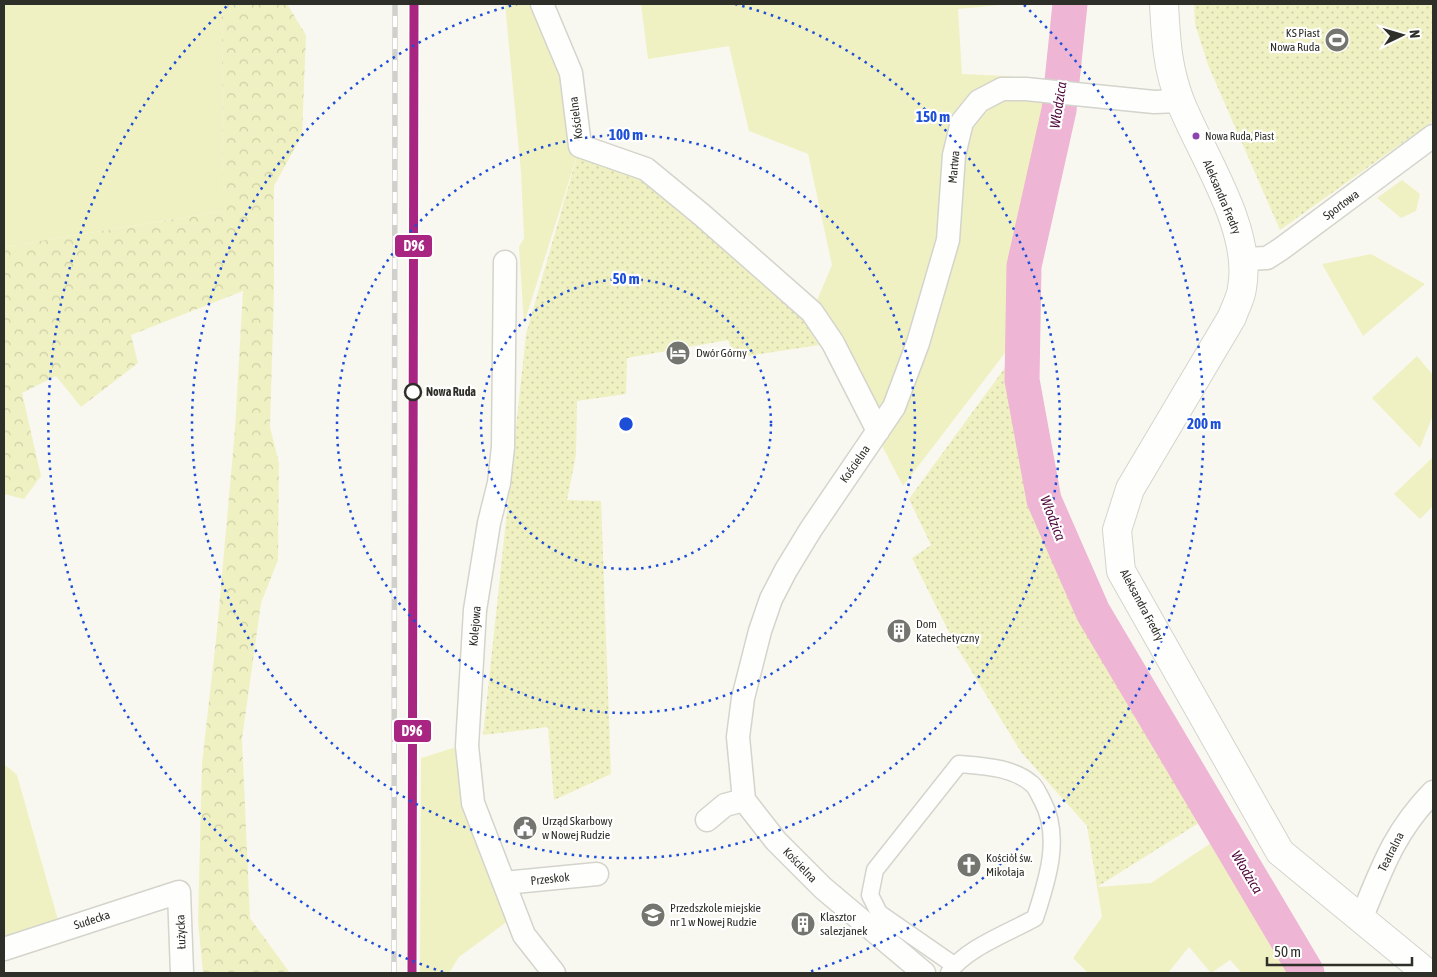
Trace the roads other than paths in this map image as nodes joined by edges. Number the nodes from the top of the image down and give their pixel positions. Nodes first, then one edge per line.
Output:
1 (542, 4) edge
2 (1164, 4) edge
3 (1180, 101) junction
4 (1433, 136) edge
5 (1244, 259) junction
6 (505, 262) dead end
7 (878, 431) junction
8 (1433, 792) edge
9 (744, 800) junction
10 (706, 820) dead end
11 (596, 874) dead end
12 (504, 883) junction
13 (179, 892) joint
14 (1361, 919) junction
15 (4, 949) edge
16 (952, 969) edge
17 (182, 973) edge
18 (554, 973) edge
19 (924, 973) edge
20 (1427, 973) edge

1 - 7 street, Kościelna
2 - 3 street, Aleksandra Fredry
3 - 5 street, Aleksandra Fredry
3 - 7 street, Martwa
4 - 5 street, Sportowa
5 - 14 street, Aleksandra Fredry
6 - 12 street, Kolejowa
7 - 9 street, Kościelna
8 - 14 street, Teatralna
9 - 10 street
9 - 19 street, Kościelna
11 - 12 street, Przeskok
12 - 18 street, Kolejowa
13 - 15 street, Sudecka
13 - 17 street, Łużycka
14 - 20 street, Aleksandra Fredry
16 - 16 street

